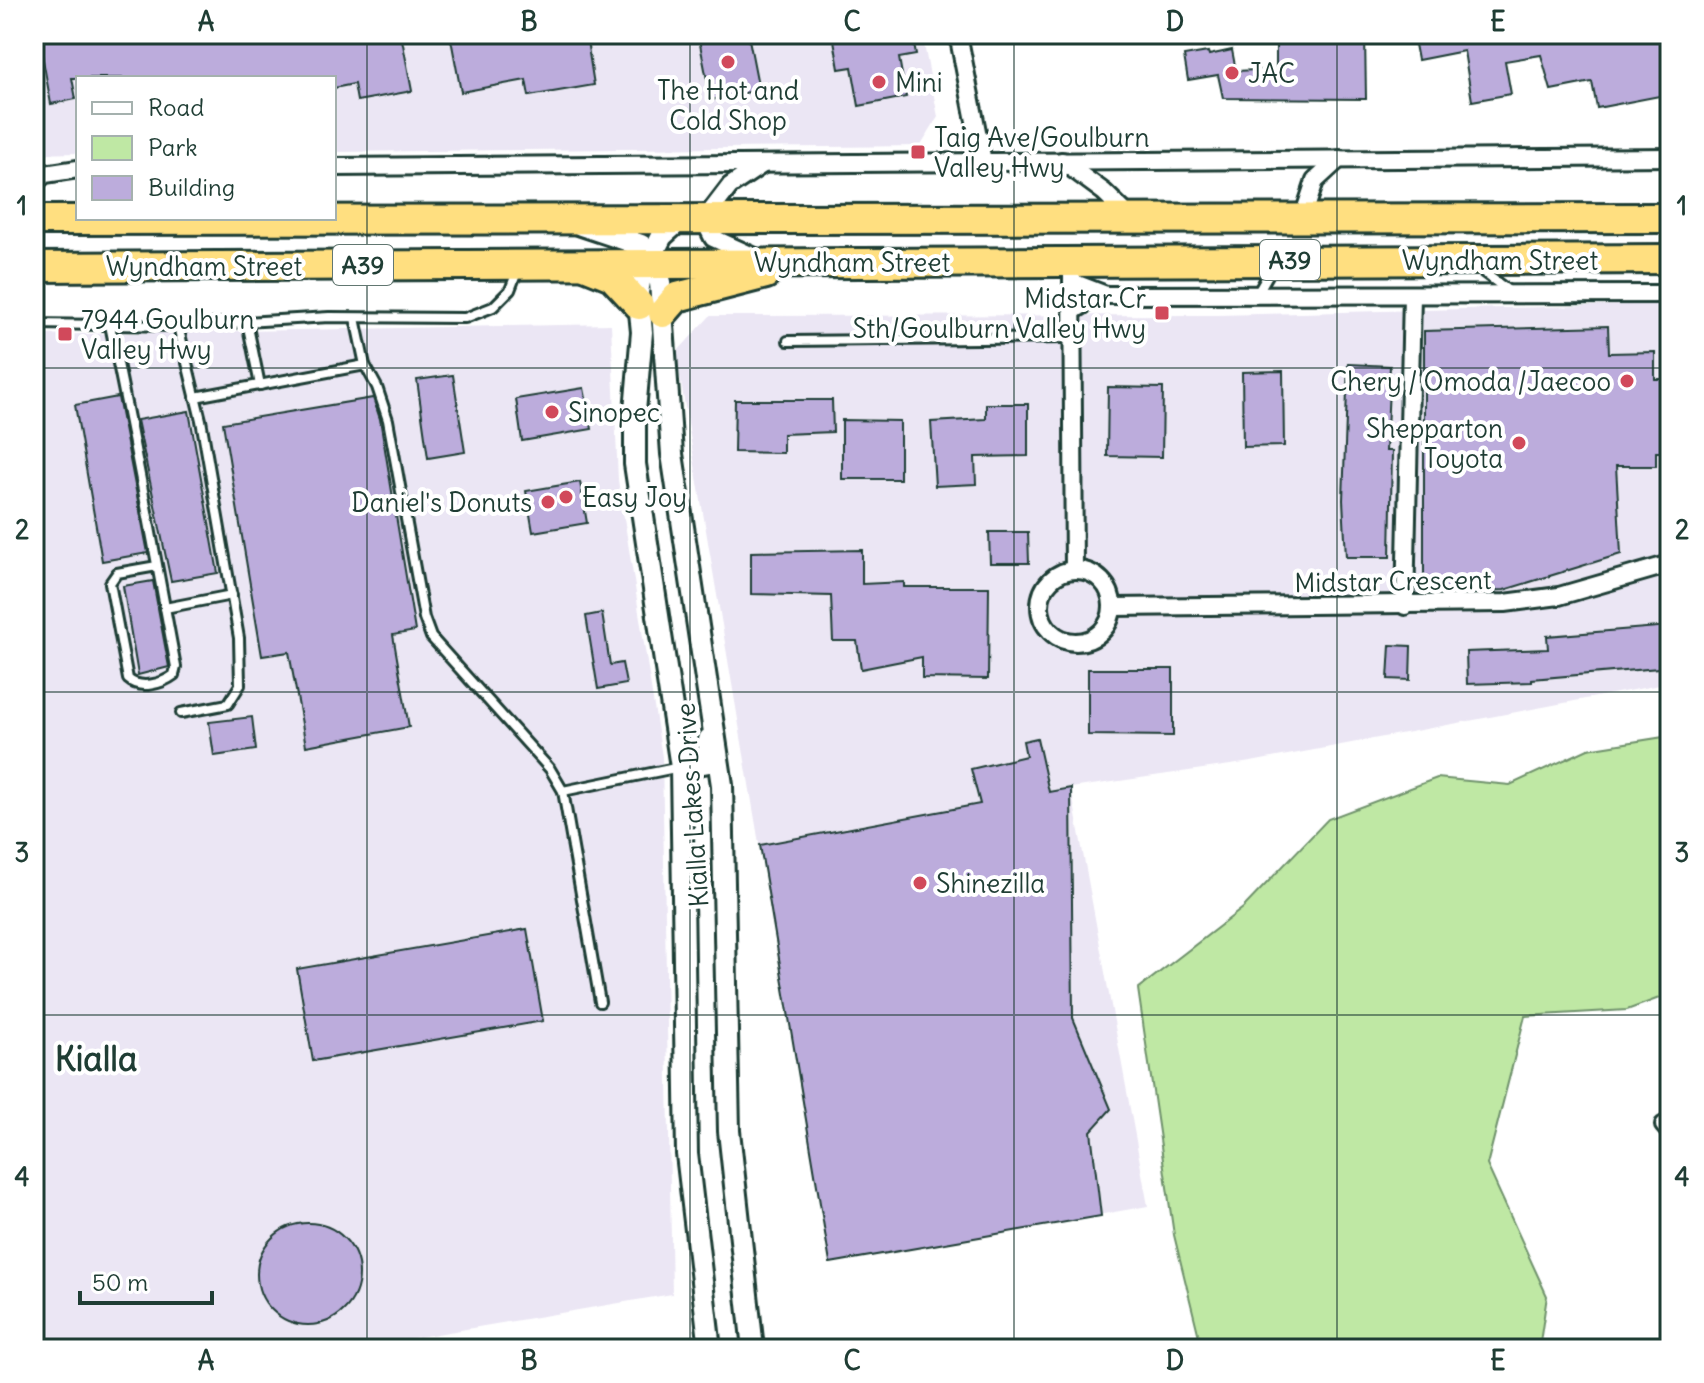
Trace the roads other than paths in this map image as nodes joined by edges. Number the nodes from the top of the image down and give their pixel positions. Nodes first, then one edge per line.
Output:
1 (958, 34) edge
2 (1670, 157) edge
3 (1339, 159) junction
4 (1062, 161) junction
5 (983, 162) junction
6 (765, 163) junction
7 (336, 167) edge
8 (76, 169) edge
9 (34, 183) edge
10 (1670, 218) edge
11 (34, 220) edge
12 (566, 220) junction
13 (692, 220) junction
14 (1133, 220) junction
15 (1263, 220) junction
16 (1302, 220) junction
17 (478, 221) junction
18 (34, 248) edge
19 (1670, 259) edge
20 (1276, 260) junction
21 (1313, 260) junction
22 (1467, 260) junction
23 (650, 261) junction
24 (577, 263) junction
25 (770, 263) junction
26 (806, 263) junction
27 (520, 264) junction
28 (74, 266) junction
29 (34, 267) edge
30 (1072, 271) junction
31 (1670, 294) edge
32 (1106, 295) junction
33 (1256, 295) junction
34 (1412, 295) junction
35 (1514, 295) junction
36 (651, 309) junction
37 (1072, 317) junction
38 (355, 318) junction
39 (247, 322) junction
40 (34, 324) edge
41 (110, 325) junction
42 (178, 326) junction
43 (1072, 338) junction
44 (788, 341) dead end
45 (365, 365) junction
46 (260, 385) junction
47 (195, 397) junction
48 (671, 442) junction
49 (635, 447) junction
50 (1670, 564) edge
51 (157, 566) junction
52 (1074, 570) junction
53 (232, 595) junction
54 (1405, 606) junction
55 (1112, 607) junction
56 (165, 608) junction
57 (708, 675) junction
58 (181, 713) dead end
59 (681, 767) junction
60 (563, 791) junction
61 (600, 1002) dead end
62 (710, 1349) edge
63 (753, 1349) edge

1 - 5 street
2 - 3 street
3 - 4 street
3 - 16 street
4 - 5 street
4 - 14 street
5 - 6 street
6 - 7 street
6 - 13 street
8 - 9 street
10 - 16 highway, Wyndham Street / A39
11 - 17 highway, Wyndham Street / A39
12 - 13 highway, Wyndham Street / A39
12 - 17 highway, Wyndham Street / A39
12 - 23 street
13 - 14 highway, Wyndham Street / A39
13 - 23 street
13 - 25 street
14 - 15 highway, Wyndham Street / A39
15 - 16 highway, Wyndham Street / A39
15 - 20 highway
16 - 21 highway
17 - 27 highway
18 - 28 highway
19 - 22 highway, Wyndham Street / A39
20 - 21 highway, Wyndham Street / A39
20 - 30 highway, Wyndham Street / A39
20 - 33 lane
21 - 22 highway, Wyndham Street / A39
22 - 35 lane
23 - 24 highway, Wyndham Street / A39
23 - 25 highway, Wyndham Street / A39
23 - 36 street, Kialla Lakes Drive
24 - 27 highway, Wyndham Street / A39
24 - 36 highway
25 - 26 highway, Wyndham Street / A39
26 - 30 highway, Wyndham Street / A39
26 - 36 highway
27 - 28 highway, Wyndham Street / A39
27 - 38 lane
28 - 29 highway, Wyndham Street / A39
30 - 32 street
30 - 37 street
31 - 35 street
32 - 33 street
32 - 37 lane
33 - 34 street
34 - 35 street
34 - 54 street
36 - 48 street, Kialla Lakes Drive
36 - 49 street, Kialla Lakes Drive
37 - 43 street
38 - 39 lane
38 - 45 lane
39 - 42 lane
39 - 46 lane
40 - 41 lane
41 - 42 lane
41 - 51 lane
42 - 47 lane
43 - 44 lane
43 - 52 street
45 - 46 lane
45 - 60 lane
46 - 47 lane
47 - 53 lane
48 - 49 street
48 - 57 street, Kialla Lakes Drive
49 - 59 street, Kialla Lakes Drive
50 - 54 street, Midstar Crescent
51 - 56 lane
51 - 56 lane
52 - 55 street
52 - 55 street
53 - 56 lane
53 - 58 lane
54 - 55 street, Midstar Crescent
57 - 59 street
57 - 63 street, Kialla Lakes Drive
59 - 60 lane
59 - 62 street, Kialla Lakes Drive
60 - 61 lane

